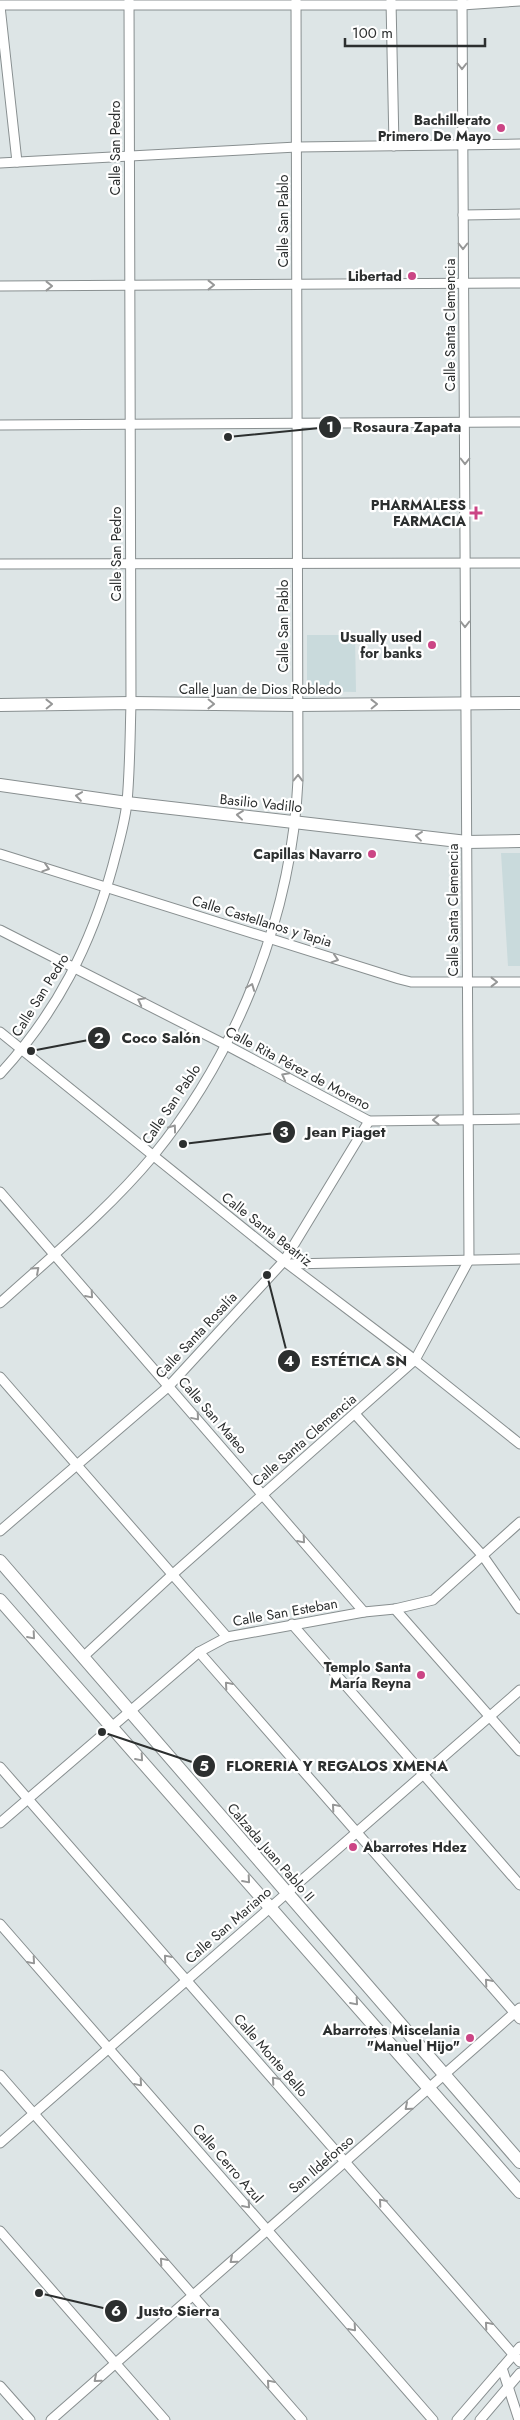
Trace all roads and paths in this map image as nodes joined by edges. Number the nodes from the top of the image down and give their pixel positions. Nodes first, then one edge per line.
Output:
1 (520, 1) edge
2 (224, 2) edge
3 (296, 2) edge
4 (391, 2) edge
5 (462, 2) edge
6 (129, 3) edge
7 (0, 5) edge
8 (520, 144) edge
9 (463, 145) junction
10 (394, 146) junction
11 (297, 148) junction
12 (129, 155) junction
13 (17, 162) junction
14 (0, 163) edge
15 (520, 214) edge
16 (463, 215) junction
17 (520, 283) edge
18 (297, 284) junction
19 (463, 284) junction
20 (129, 285) junction
21 (0, 286) edge
22 (520, 422) edge
23 (465, 423) junction
24 (129, 424) junction
25 (296, 425) junction
26 (0, 426) edge
27 (465, 563) junction
28 (520, 563) edge
29 (0, 564) edge
30 (130, 564) junction
31 (296, 564) junction
32 (131, 703) junction
33 (466, 703) junction
34 (520, 703) edge
35 (0, 705) edge
36 (297, 705) junction
37 (0, 785) edge
38 (127, 803) junction
39 (295, 821) junction
40 (520, 841) edge
41 (467, 842) junction
42 (0, 854) edge
43 (107, 887) junction
44 (0, 930) edge
45 (270, 938) junction
46 (76, 968) junction
47 (467, 982) junction
48 (520, 982) edge
49 (0, 1032) edge
50 (226, 1044) junction
51 (22, 1050) junction
52 (0, 1074) edge
53 (468, 1120) junction
54 (520, 1120) edge
55 (369, 1121) junction
56 (153, 1156) junction
57 (0, 1192) edge
58 (54, 1254) junction
59 (520, 1259) edge
60 (469, 1260) junction
61 (287, 1263) junction
62 (0, 1303) edge
63 (415, 1360) junction
64 (0, 1377) edge
65 (169, 1386) junction
66 (356, 1414) junction
67 (520, 1444) edge
68 (77, 1465) junction
69 (262, 1494) junction
70 (520, 1522) edge
71 (0, 1531) edge
72 (483, 1556) junction
73 (0, 1561) edge
74 (172, 1574) junction
75 (0, 1600) edge
76 (395, 1609) junction
77 (520, 1609) edge
78 (364, 1612) junction
79 (292, 1624) junction
80 (227, 1636) junction
81 (199, 1652) junction
82 (83, 1657) junction
83 (520, 1690) edge
84 (130, 1711) junction
85 (490, 1716) junction
86 (112, 1727) junction
87 (520, 1751) edge
88 (0, 1767) edge
89 (423, 1774) junction
90 (28, 1799) junction
91 (0, 1823) edge
92 (356, 1832) junction
93 (520, 1885) edge
94 (286, 1893) junction
95 (271, 1906) junction
96 (0, 1924) edge
97 (186, 1980) junction
98 (518, 2013) edge
99 (108, 2048) junction
100 (0, 2075) edge
101 (444, 2075) junction
102 (430, 2087) junction
103 (34, 2114) junction
104 (0, 2143) edge
105 (346, 2161) junction
106 (520, 2162) edge
107 (520, 2192) edge
108 (268, 2229) junction
109 (0, 2231) edge
110 (193, 2295) junction
111 (520, 2347) edge
112 (513, 2354) junction
113 (520, 2362) edge
114 (116, 2363) junction
115 (502, 2368) junction
116 (520, 2373) edge
117 (0, 2386) edge
118 (508, 2387) junction
119 (30, 2420) edge
120 (51, 2420) edge
121 (165, 2420) edge
122 (302, 2420) edge
123 (434, 2420) edge
124 (457, 2420) edge
125 (480, 2420) edge
126 (519, 2420) edge

1 - 5 street
2 - 3 street
2 - 6 street
3 - 4 street
3 - 11 street, Calle San Pablo
4 - 5 street
4 - 10 street
5 -> 9 street, Calle Santa Clemencia
6 - 7 street
6 - 12 street, Calle San Pedro
7 - 13 street
8 - 9 street
9 - 10 street
9 - 16 street, Calle Santa Clemencia
10 - 11 street
11 - 12 street
11 - 18 street, Calle San Pablo
12 - 13 street
12 - 20 street, Calle San Pedro
13 - 14 street
15 - 16 street
16 -> 19 street, Calle Santa Clemencia
17 - 19 street
18 - 19 street
20 -> 18 street
18 - 25 street, Calle San Pablo
19 - 23 street, Calle Santa Clemencia
21 -> 20 street
20 - 24 street, Calle San Pedro
22 - 23 street
23 - 25 street
23 -> 27 street, Calle Santa Clemencia
24 - 25 street
24 - 26 street
24 - 30 street, Calle San Pedro
25 - 31 street, Calle San Pablo
27 - 28 street
27 - 31 street
27 -> 33 street, Calle Santa Clemencia
29 - 30 street
30 - 31 street
30 - 32 street, Calle San Pedro
31 - 36 street, Calle San Pablo
35 -> 32 main road, Calle Juan de Dios Robledo
32 -> 36 main road, Calle Juan de Dios Robledo
32 - 38 street, Calle San Pedro
33 - 34 main road, Calle Juan de Dios Robledo
36 -> 33 main road, Calle Juan de Dios Robledo
33 - 41 street, Calle Santa Clemencia
39 -> 36 street, Calle San Pablo
38 -> 37 main road, Basilio Vadillo
39 -> 38 main road, Basilio Vadillo
38 - 43 street, Calle San Pedro
41 -> 39 main road, Basilio Vadillo
39 - 45 street, Calle San Pablo
40 - 41 main road, Basilio Vadillo
41 - 47 street, Calle Santa Clemencia
42 -> 43 street, Calle Castellanos y Tapia
43 - 45 street, Calle Castellanos y Tapia
43 - 46 street, Calle San Pedro
44 - 46 street, Calle Rita Pérez de Moreno
45 -> 47 street, Calle Castellanos y Tapia
50 -> 45 street, Calle San Pablo
50 -> 46 street, Calle Rita Pérez de Moreno
46 - 51 street, Calle San Pedro
47 -> 48 street, Calle Castellanos y Tapia
47 - 53 street, Calle Santa Clemencia
49 - 51 street, Calle Santa Beatriz
55 -> 50 street, Calle Rita Pérez de Moreno
56 -> 50 street, Calle San Pablo
51 - 52 street, Calle San Pedro
51 - 56 street, Calle Santa Beatriz
53 - 54 street, Calle Rita Pérez de Moreno
53 -> 55 street, Calle Rita Pérez de Moreno
53 - 60 street, Calle Santa Clemencia
55 - 61 street, Calle Santa Rosalía
56 - 58 street, Calle San Pablo
56 - 61 street, Calle Santa Beatriz
57 - 58 street, Calle San Mateo
62 -> 58 street, Calle San Pablo
58 -> 65 street, Calle San Mateo
59 - 60 street
60 - 61 street
60 - 63 street, Calle Santa Clemencia
61 - 63 street, Calle Santa Beatriz
61 - 65 street, Calle Santa Rosalía
63 - 66 street, Calle Santa Clemencia
63 - 67 street, Calle Santa Beatriz
64 - 68 street
65 - 68 street, Calle Santa Rosalía
65 -> 69 street, Calle San Mateo
66 - 69 street, Calle Santa Clemencia
66 - 72 street
68 - 71 street, Calle Santa Rosalía
68 - 74 street
69 - 74 street, Calle Santa Clemencia
69 -> 78 street, Calle San Mateo
70 - 72 street, Calle San Esteban
72 - 76 street, Calle San Esteban
72 - 77 street
73 - 82 main road, Calzada Juan Pablo II
74 - 80 street
74 - 82 street, Calle Santa Clemencia
75 -> 86 main road
76 - 78 street, Calle San Esteban
76 - 85 street
78 - 79 street, Calle San Esteban
79 - 80 street, Calle San Esteban
79 - 89 street
80 - 81 street, Calle San Esteban
81 - 84 street, Calle San Esteban
92 -> 81 street
82 - 84 main road, Calzada Juan Pablo II
83 - 85 street, Calle San Mariano
84 - 86 street, Calle San Esteban
84 - 94 main road, Calzada Juan Pablo II
85 - 87 street
85 - 89 street, Calle San Mariano
86 - 90 street, Calle San Esteban
86 -> 95 main road
88 - 90 street, Calle Monte Bello
89 - 92 street, Calle San Mariano
89 - 93 street
90 - 91 street, Calle San Esteban
97 -> 90 street, Calle Monte Bello
92 - 94 street, Calle San Mariano
98 -> 92 street
94 - 95 street, Calle San Mariano
94 - 101 main road, Calzada Juan Pablo II
95 - 97 street, Calle San Mariano
95 -> 102 main road
96 -> 99 street, Calle Cerro Azul
97 - 99 street, Calle San Mariano
105 -> 97 street, Calle Monte Bello
98 - 101 street, San Ildefonso
99 - 103 street, Calle San Mariano
99 -> 108 street, Calle Cerro Azul
100 - 103 street
101 - 102 street, San Ildefonso
101 - 106 main road, Calzada Juan Pablo II
102 -> 105 street, San Ildefonso
102 - 107 main road
103 - 104 street, Calle San Mariano
110 -> 103 street
105 - 108 street, San Ildefonso
112 -> 105 street, Calle Monte Bello
108 -> 110 street, San Ildefonso
108 -> 123 street, Calle Cerro Azul
109 - 114 street
110 - 114 street, San Ildefonso
122 -> 110 street
111 - 112 street
112 - 113 street, Calle Monte Bello
112 - 115 street
114 -> 120 street, San Ildefonso
114 - 121 street
115 - 118 street
115 - 124 street
116 - 118 street
117 - 119 street
118 - 125 street
118 - 126 street

